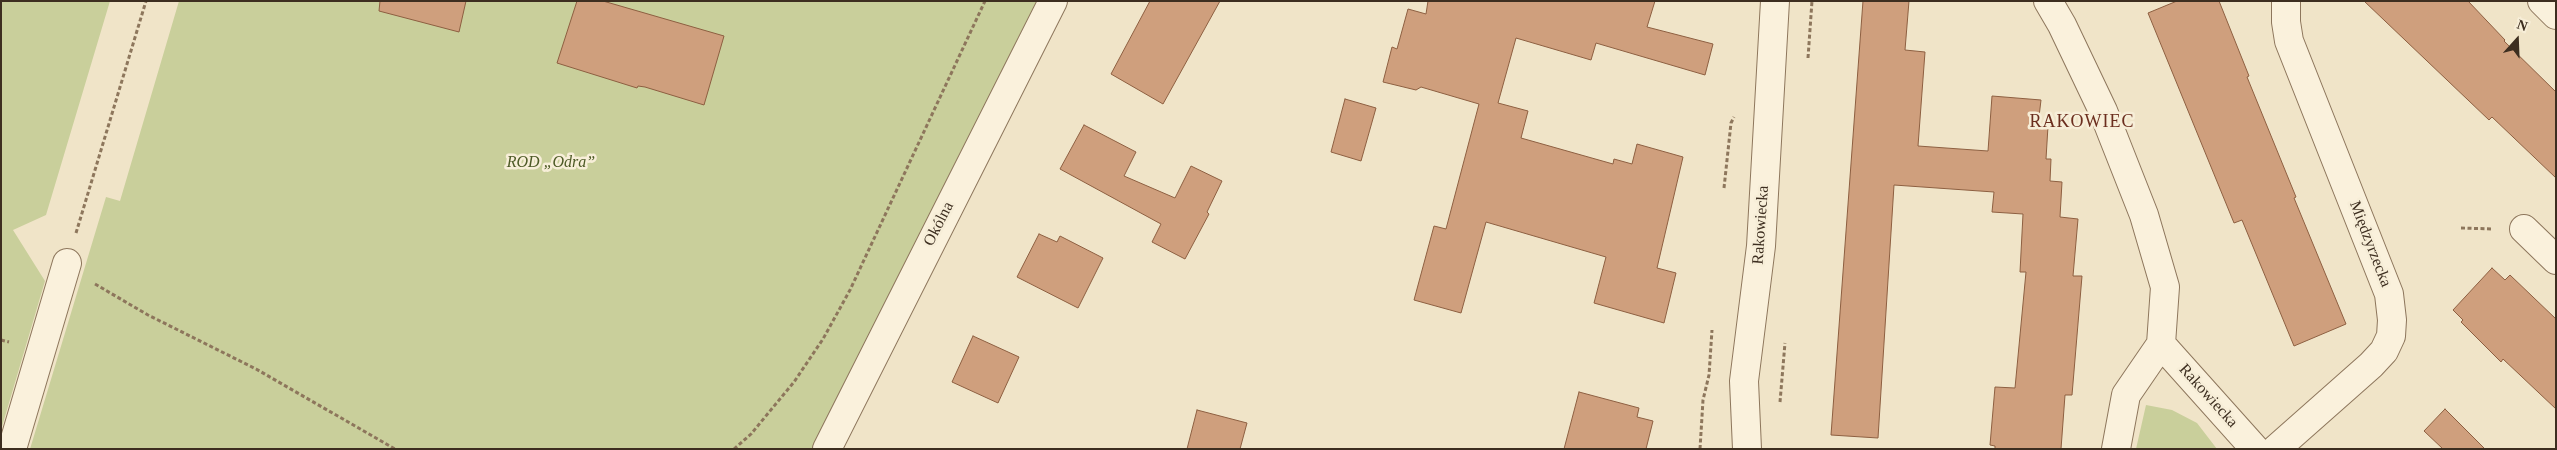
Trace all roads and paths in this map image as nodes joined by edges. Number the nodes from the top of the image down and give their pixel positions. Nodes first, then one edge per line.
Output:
1 (146, 1) edge
2 (985, 1) edge
3 (1053, 1) edge
4 (1775, 1) edge
5 (2048, 1) edge
6 (2286, 1) edge
7 (2542, 1) edge
8 (2556, 15) edge
9 (1731, 123) dead end
10 (1724, 188) dead end
11 (2524, 229) dead end
12 (2556, 260) edge
13 (67, 264) junction
14 (1712, 330) dead end
15 (2161, 344) junction
16 (12, 449) edge
17 (395, 449) edge
18 (734, 449) edge
19 (827, 449) edge
20 (1700, 449) edge
21 (1747, 449) edge
22 (2116, 449) edge
23 (2255, 449) edge
24 (2276, 449) edge

1 - 13 path
2 - 18 path
3 - 19 street, Okólna
4 - 21 street, Rakowiecka
5 - 15 street
6 - 24 street, Międzyrzecka
7 - 8 street
9 - 10 path
11 - 12 street
13 - 16 street
13 - 17 path
14 - 20 path
15 - 22 street
15 - 23 street, Rakowiecka

